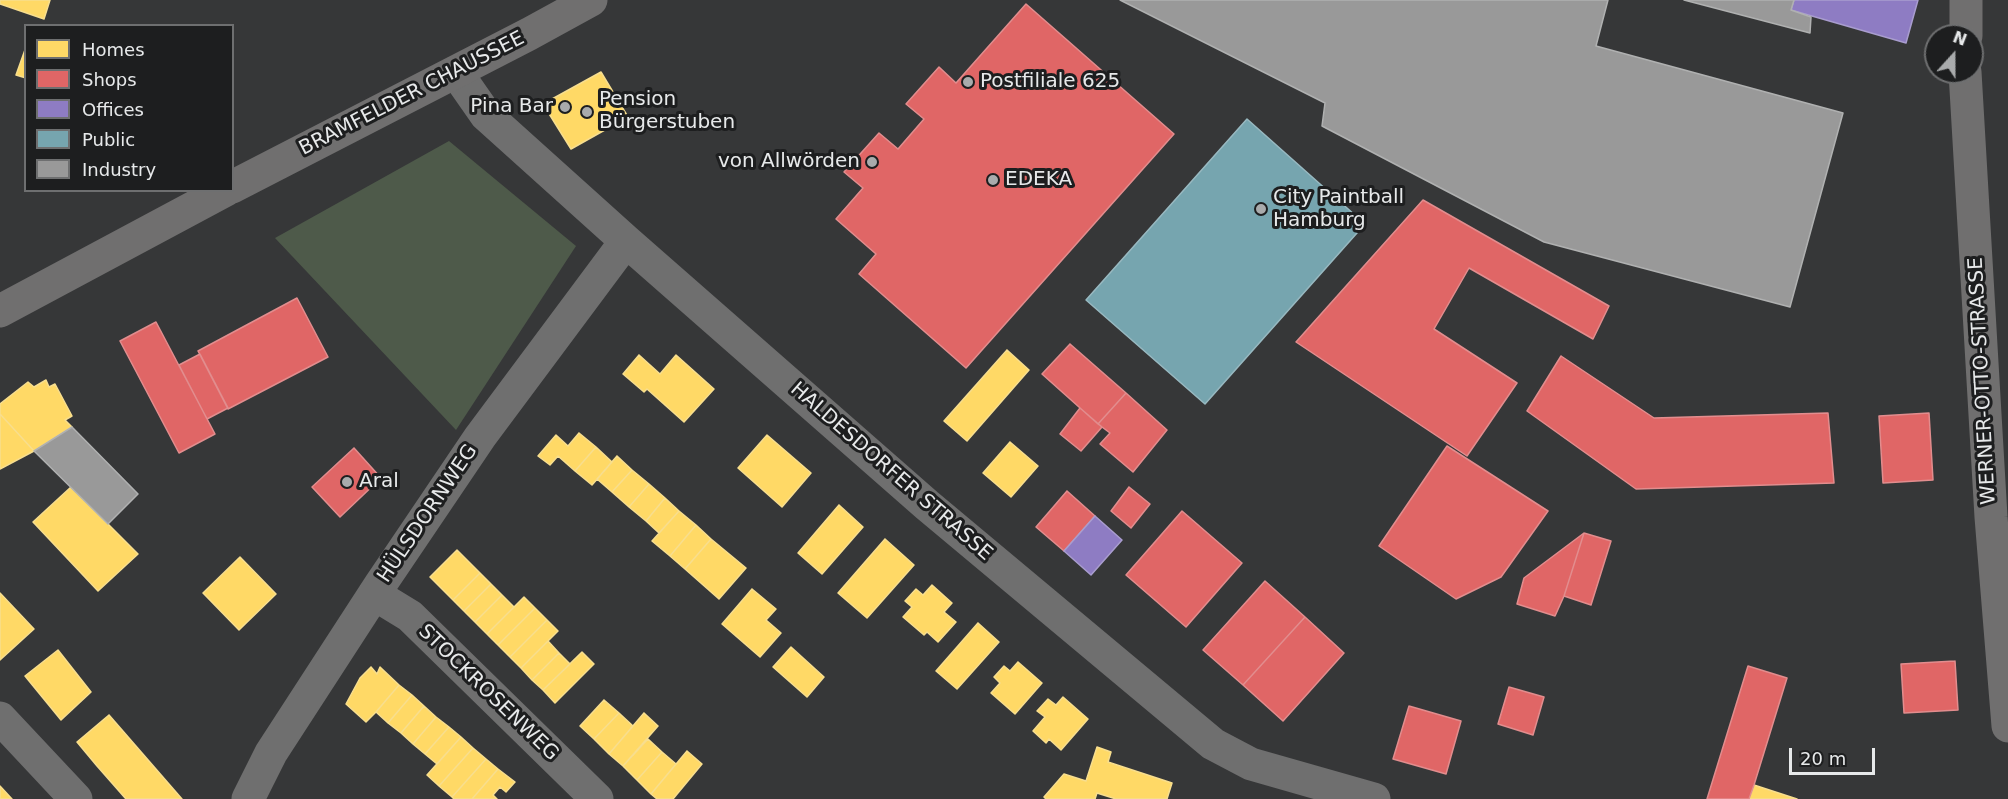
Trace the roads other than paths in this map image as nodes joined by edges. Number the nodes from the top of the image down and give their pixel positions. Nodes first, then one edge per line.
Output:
1 (591, 0) edge
2 (1966, 0) edge
3 (1966, 24) edge
4 (456, 72) junction
5 (1966, 84) edge
6 (234, 186) edge
7 (222, 192) edge
8 (626, 241) junction
9 (0, 311) edge
10 (374, 594) junction
11 (0, 718) edge
12 (2008, 726) edge
13 (76, 799) edge
14 (248, 799) edge
15 (597, 799) edge
16 (1374, 799) edge

1 - 4 main road, BRAMFELDER CHAUSSEE
2 - 3 main road
4 - 6 main road, BRAMFELDER CHAUSSEE
4 - 8 street, HALDESDORFER STRASSE
5 - 12 main road, WERNER-OTTO-STRASSE
7 - 9 main road
8 - 10 street, HÜLSDORNWEG
8 - 16 street, HALDESDORFER STRASSE
10 - 14 street, HÜLSDORNWEG
10 - 15 street, STOCKROSENWEG
11 - 13 street

